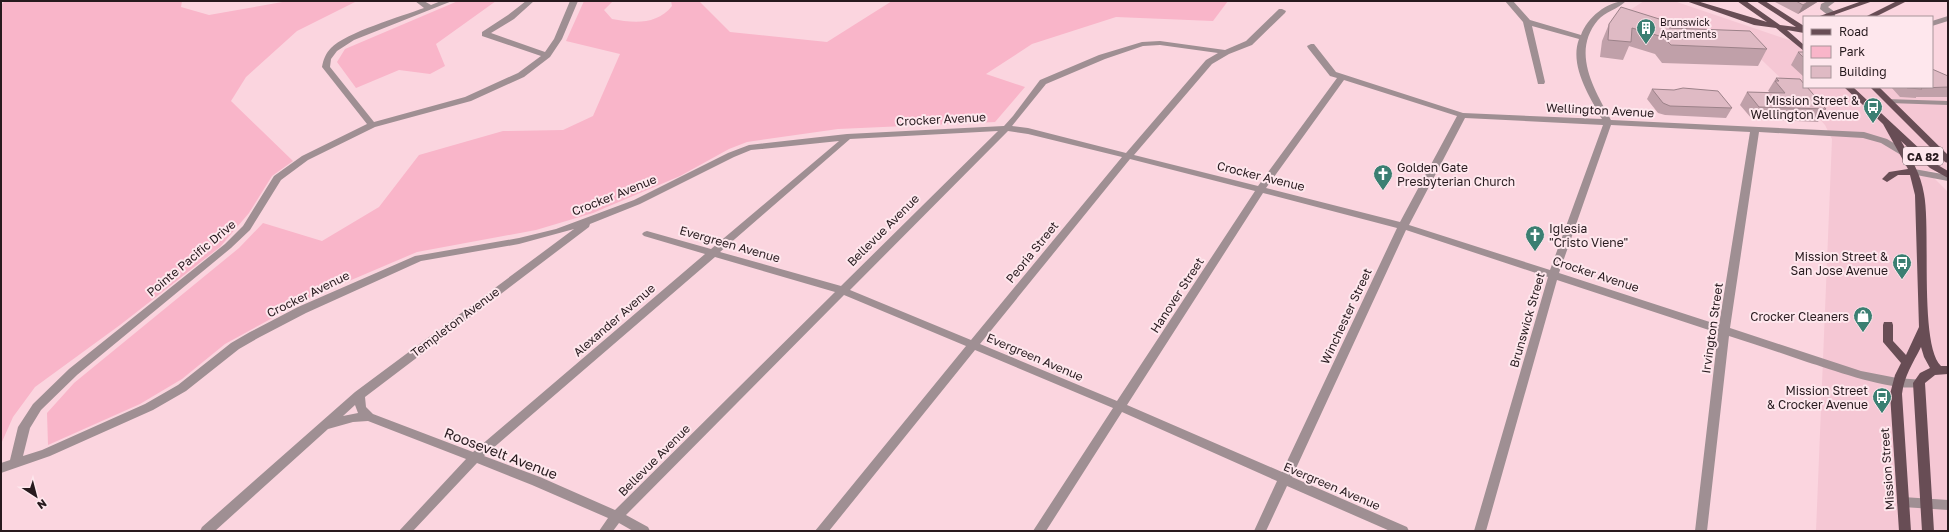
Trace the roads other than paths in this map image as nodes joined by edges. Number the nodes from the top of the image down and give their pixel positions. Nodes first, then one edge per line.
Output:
1 (419, 1) edge
2 (448, 1) edge
3 (530, 1) edge
4 (574, 1) edge
5 (1509, 1) edge
6 (1622, 1) edge
7 (1690, 1) edge
8 (1742, 1) edge
9 (1760, 1) edge
10 (1832, 1) edge
11 (1869, 1) edge
12 (1902, 1) edge
13 (430, 8) junction
14 (1282, 11) dead end
15 (1832, 14) junction
16 (1825, 16) edge
17 (1871, 16) edge
18 (1948, 18) edge
19 (1527, 22) junction
20 (1800, 22) edge
21 (1933, 24) edge
22 (1780, 28) junction
23 (1803, 30) edge
24 (1582, 38) junction
25 (1311, 46) dead end
26 (1803, 47) edge
27 (1226, 52) junction
28 (547, 55) junction
29 (1342, 77) junction
30 (1541, 82) dead end
31 (1849, 88) edge
32 (1875, 88) edge
33 (1864, 101) junction
34 (1889, 101) junction
35 (1948, 103) edge
36 (1462, 115) junction
37 (1608, 122) junction
38 (1887, 124) junction
39 (372, 125) junction
40 (1005, 128) junction
41 (1755, 130) junction
42 (847, 138) junction
43 (1904, 153) junction
44 (1128, 156) junction
45 (1948, 160) edge
46 (1914, 172) junction
47 (1948, 175) edge
48 (1948, 178) edge
49 (1887, 179) dead end
50 (1261, 189) junction
51 (592, 220) junction
52 (1403, 226) junction
53 (647, 234) dead end
54 (713, 252) junction
55 (1554, 274) junction
56 (841, 290) junction
57 (1888, 325) dead end
58 (1924, 327) junction
59 (1724, 330) junction
60 (973, 345) junction
61 (1906, 362) junction
62 (1944, 370) edge
63 (1897, 382) junction
64 (1919, 383) junction
65 (359, 395) junction
66 (1121, 407) junction
67 (368, 417) junction
68 (322, 428) junction
69 (474, 458) junction
70 (15, 464) junction
71 (1, 468) edge
72 (1285, 480) junction
73 (1903, 502) junction
74 (1927, 504) junction
75 (1948, 505) edge
76 (617, 516) junction
77 (206, 531) edge
78 (405, 531) edge
79 (605, 531) edge
80 (644, 531) edge
81 (821, 531) edge
82 (1039, 531) edge
83 (1260, 531) edge
84 (1403, 531) edge
85 (1480, 531) edge
86 (1701, 531) edge
87 (1905, 531) edge
88 (1928, 531) edge

1 - 13 street
2 - 13 street
3 - 28 street
4 - 28 street, Pointe Pacific Drive
5 - 19 street
6 - 24 street
7 - 22 main road
8 - 22 main road
9 - 20 main road
10 - 15 street
11 - 15 main road
12 - 17 main road
13 - 39 street
14 - 27 street, Peoria Street
15 - 16 main road
18 - 21 street
19 - 24 street
19 - 30 street
20 - 22 main road
22 - 23 main road
22 - 26 main road
24 - 37 street
25 - 29 street, Wellington Avenue
27 - 40 street, Bellevue Avenue
27 - 44 street, Peoria Street
28 - 39 street, Pointe Pacific Drive
29 - 36 street, Wellington Avenue
29 - 50 street, Hanover Street
31 - 33 main road, CA 82
32 - 34 main road, CA 82
33 - 34 main road
33 - 38 main road, CA 82
34 - 35 street
34 - 45 main road, CA 82
36 - 37 street, Wellington Avenue
36 - 52 street, Winchester Street
37 - 41 street, Wellington Avenue
37 - 55 street, Brunswick Street
38 - 43 main road, Mission Street
38 - 47 main road, CA 82
39 - 70 street, Pointe Pacific Drive
40 - 42 street, Crocker Avenue
40 - 44 street, Crocker Avenue
40 - 56 street, Bellevue Avenue
41 - 43 street, Wellington Avenue
41 - 59 street, Irvington Street
42 - 51 street, Crocker Avenue
42 - 54 street, Alexander Avenue
43 - 46 main road, Mission Street
44 - 50 street, Crocker Avenue
44 - 60 street, Peoria Street
46 - 48 street
46 - 49 main road
46 - 58 main road, Mission Street
50 - 52 street, Crocker Avenue
50 - 66 street, Hanover Street
51 - 65 street, Templeton Avenue
51 - 70 street, Crocker Avenue
52 - 55 street, Crocker Avenue
52 - 72 street, Winchester Street
53 - 54 street, Evergreen Avenue
54 - 56 street, Evergreen Avenue
54 - 69 street, Alexander Avenue
55 - 59 street, Crocker Avenue
55 - 85 street, Brunswick Street
56 - 60 street, Evergreen Avenue
56 - 76 street, Bellevue Avenue
57 - 61 main road
58 - 61 main road, Mission Street
58 - 62 main road
59 - 63 street, Crocker Avenue
59 - 86 street, Irvington Street
60 - 66 street, Evergreen Avenue
60 - 81 street, Peoria Street
61 - 63 main road, Mission Street
62 - 64 main road
63 - 64 street, Crocker Avenue
63 - 73 main road, Mission Street
64 - 74 main road
65 - 67 street
65 - 68 street, Templeton Avenue
66 - 72 street, Evergreen Avenue
66 - 82 street, Hanover Street
67 - 68 street, Templeton Avenue
67 - 69 street, Roosevelt Avenue
68 - 77 street, Templeton Avenue
69 - 76 street, Roosevelt Avenue
69 - 78 street, Alexander Avenue
70 - 71 street, Crocker Avenue
72 - 83 street, Winchester Street
72 - 84 street, Evergreen Avenue
73 - 74 street
73 - 87 main road, Mission Street
74 - 75 street
74 - 88 main road
76 - 79 street, Bellevue Avenue
76 - 80 street, Roosevelt Avenue

